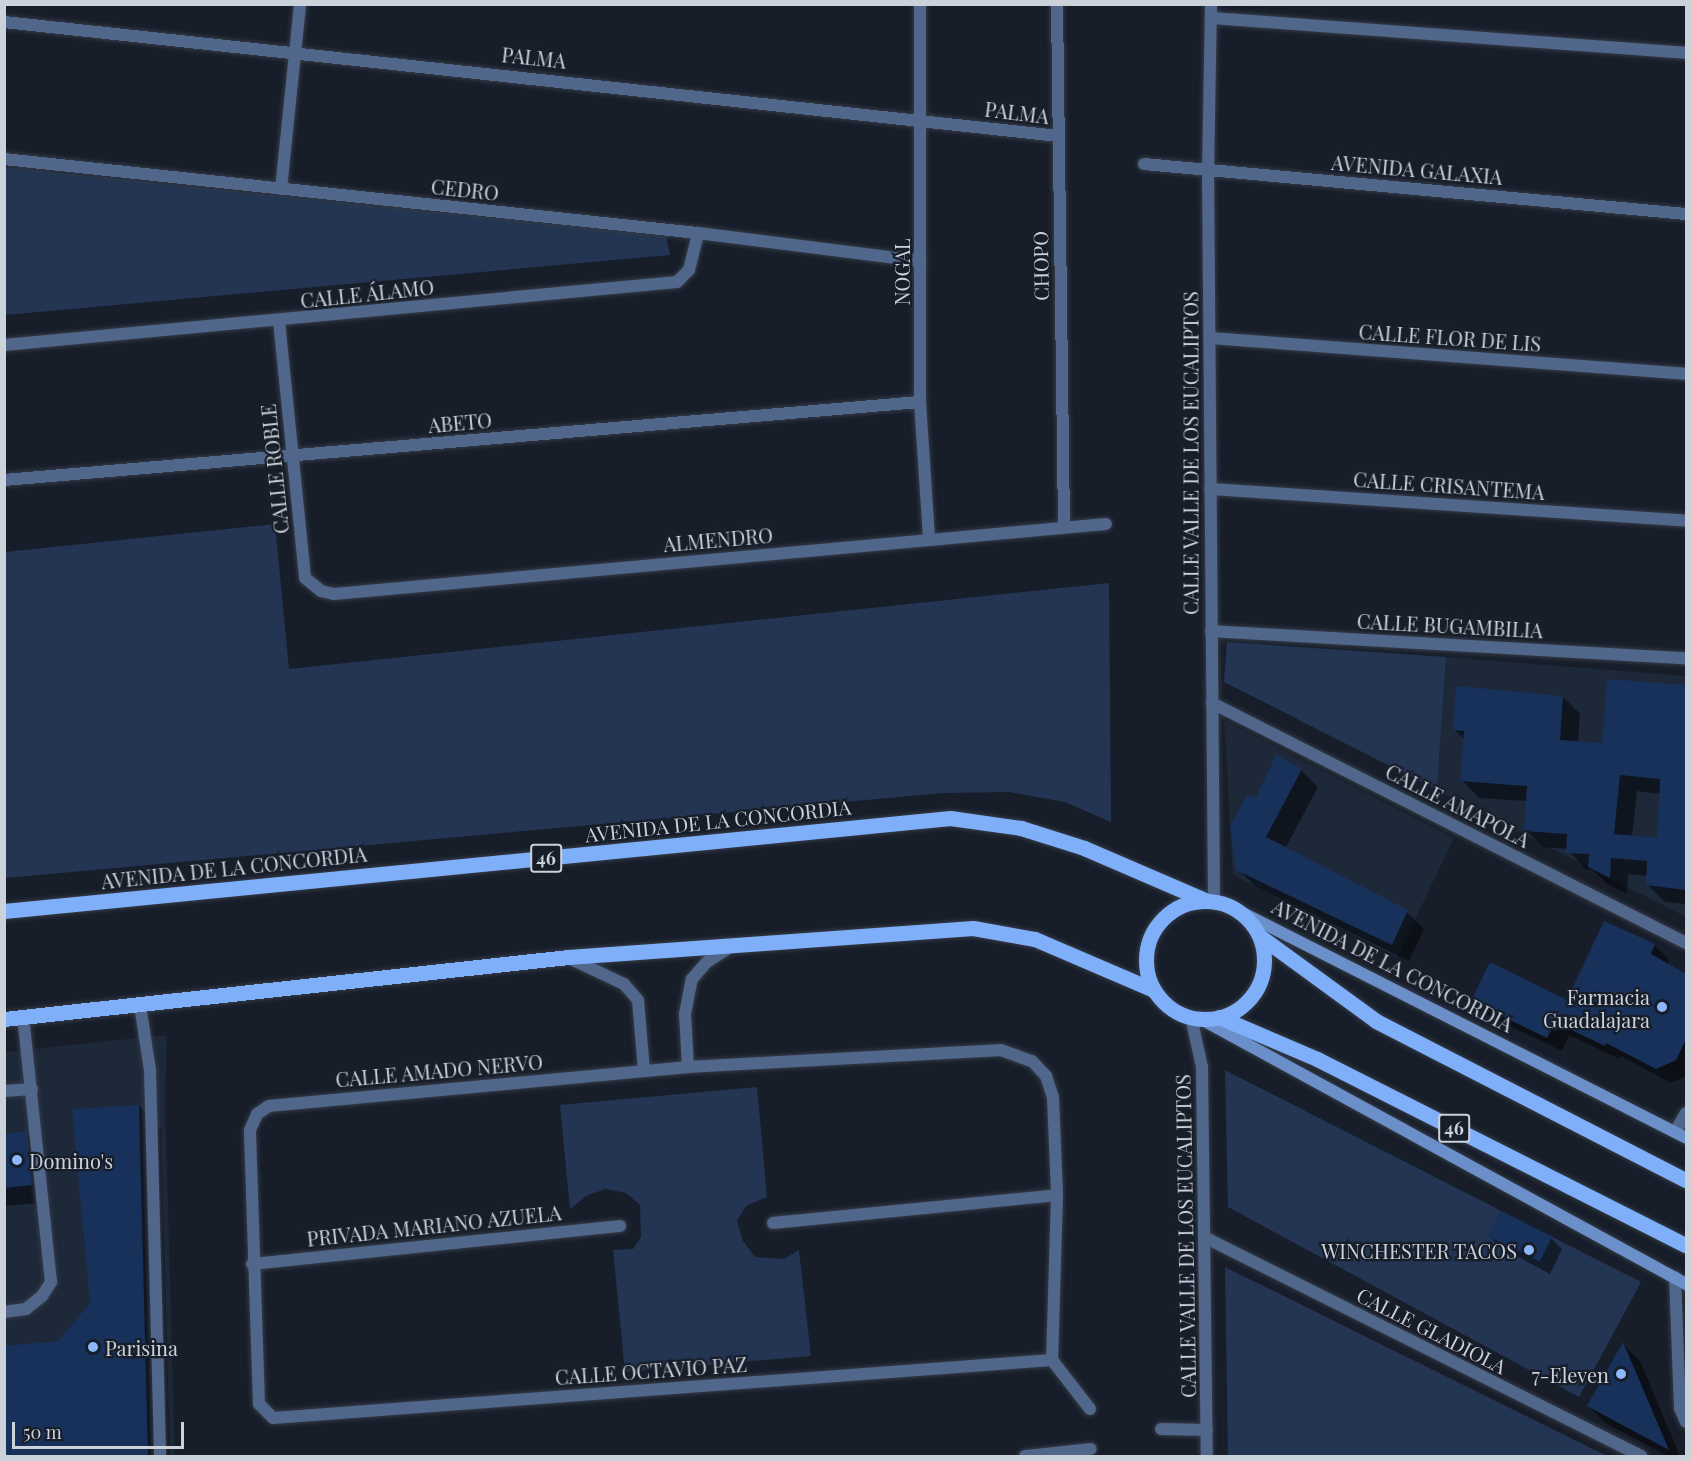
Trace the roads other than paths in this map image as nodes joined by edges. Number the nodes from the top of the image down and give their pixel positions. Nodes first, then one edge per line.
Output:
1 (300, 4) edge
2 (920, 4) edge
3 (1057, 4) edge
4 (1211, 4) edge
5 (1211, 18) junction
6 (4, 22) edge
7 (295, 51) junction
8 (1686, 53) edge
9 (920, 120) junction
10 (1058, 136) junction
11 (4, 159) edge
12 (1144, 164) dead end
13 (1208, 169) junction
14 (281, 189) junction
15 (1686, 214) edge
16 (698, 233) junction
17 (920, 261) junction
18 (279, 321) junction
19 (1210, 339) junction
20 (4, 345) edge
21 (1686, 374) edge
22 (920, 402) junction
23 (291, 456) junction
24 (4, 480) edge
25 (1210, 489) junction
26 (1686, 521) edge
27 (1106, 524) dead end
28 (1064, 527) junction
29 (928, 539) junction
30 (334, 594) joint
31 (1210, 631) junction
32 (1686, 658) edge
33 (1212, 703) junction
34 (1210, 901) junction
35 (4, 911) edge
36 (1241, 912) junction
37 (1261, 937) junction
38 (735, 943) junction
39 (1686, 943) edge
40 (568, 957) junction
41 (1154, 990) junction
42 (140, 1005) junction
43 (23, 1017) junction
44 (1219, 1017) junction
45 (1196, 1018) junction
46 (4, 1019) edge
47 (688, 1067) junction
48 (644, 1070) junction
49 (32, 1089) junction
50 (4, 1091) edge
51 (1686, 1113) edge
52 (1681, 1135) edge
53 (1686, 1180) edge
54 (1057, 1195) junction
55 (773, 1223) dead end
56 (620, 1226) dead end
57 (1206, 1238) junction
58 (1686, 1245) edge
59 (252, 1264) junction
60 (1675, 1277) junction
61 (1686, 1284) edge
62 (4, 1312) edge
63 (1052, 1360) junction
64 (1090, 1409) dead end
65 (1686, 1422) edge
66 (1161, 1429) dead end
67 (1207, 1430) junction
68 (1091, 1449) dead end
69 (159, 1456) edge
70 (1025, 1456) edge
71 (1046, 1456) edge
72 (1207, 1456) edge
73 (1641, 1456) edge

1 - 7 street
2 - 9 street, NOGAL
3 - 10 street, CHOPO
4 - 5 street, CALLE VALLE DE LOS EUCALIPTOS
5 - 8 street
5 - 13 street, CALLE VALLE DE LOS EUCALIPTOS
6 - 7 street, PALMA
7 - 9 street, PALMA
7 - 14 street
9 - 10 street, PALMA
9 - 17 street, NOGAL
10 - 28 street, CHOPO
11 - 14 street, CEDRO
12 - 13 street, AVENIDA GALAXIA
13 - 15 street, AVENIDA GALAXIA
13 - 19 street, CALLE VALLE DE LOS EUCALIPTOS
14 - 16 street, CEDRO
16 - 17 street, CEDRO
16 - 18 street, CALLE ÁLAMO
17 - 22 street, NOGAL
18 - 20 street, CALLE ÁLAMO
18 - 23 street, CALLE ROBLE
19 - 21 street, CALLE FLOR DE LIS
19 - 25 street, CALLE VALLE DE LOS EUCALIPTOS
22 - 23 street, ABETO
22 - 29 street, NOGAL
23 - 24 street, ABETO
23 - 30 street, CALLE ROBLE
25 - 26 street, CALLE CRISANTEMA
25 - 31 street, CALLE VALLE DE LOS EUCALIPTOS
27 - 28 street, ALMENDRO
28 - 29 street, ALMENDRO
29 - 30 street, ALMENDRO
31 - 32 street, CALLE BUGAMBILIA
31 - 33 street, CALLE VALLE DE LOS EUCALIPTOS
33 - 34 street, CALLE VALLE DE LOS EUCALIPTOS
33 - 39 street, CALLE AMAPOLA
34 - 35 main road, AVENIDA DE LA CONCORDIA / 46
34 - 36 main road, 46
34 - 41 main road
36 - 37 main road, 46
36 - 52 street, AVENIDA DE LA CONCORDIA
37 - 44 main road, 46
37 - 53 main road, AVENIDA DE LA CONCORDIA / 46
38 - 40 main road
38 - 41 main road
38 - 47 street
40 - 42 main road
40 - 48 street
41 - 45 main road
42 - 43 main road
42 - 69 street
43 - 46 main road
43 - 49 street
44 - 45 main road, 46
44 - 58 main road, 46
45 - 57 street, CALLE VALLE DE LOS EUCALIPTOS
45 - 60 street
47 - 48 street, CALLE AMADO NERVO
47 - 54 street, CALLE AMADO NERVO
48 - 59 street, CALLE AMADO NERVO
49 - 50 street
49 - 62 street
51 - 52 street
54 - 55 street
54 - 63 street
56 - 59 street, PRIVADA MARIANO AZUELA
57 - 67 street, CALLE VALLE DE LOS EUCALIPTOS
57 - 73 street, CALLE GLADIOLA
59 - 63 street, CALLE OCTAVIO PAZ
60 - 61 street
60 - 65 street
63 - 64 street
66 - 67 street
67 - 72 street, CALLE VALLE DE LOS EUCALIPTOS
68 - 71 street
70 - 71 street

